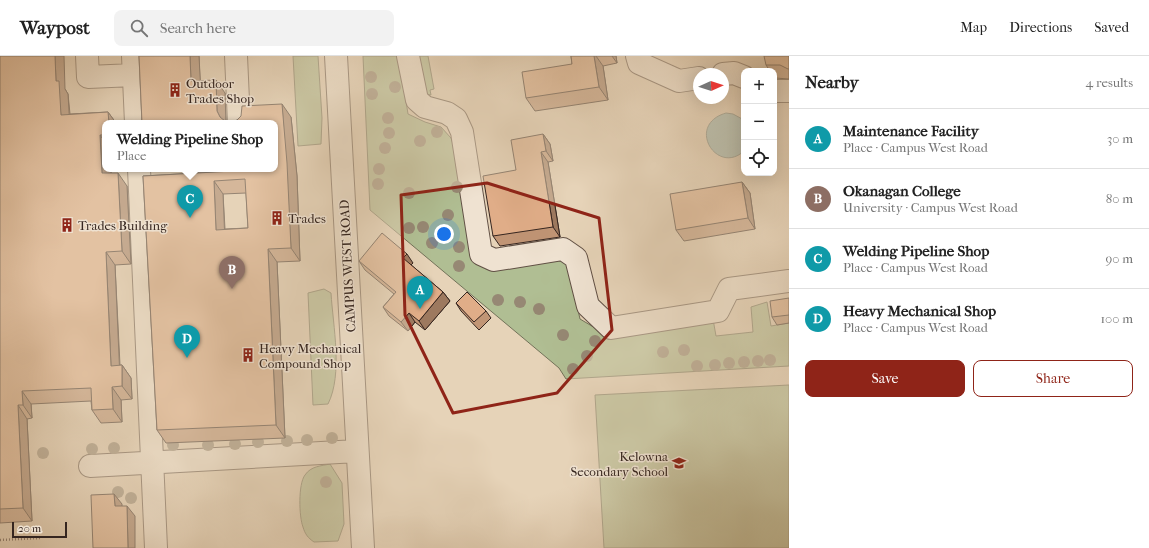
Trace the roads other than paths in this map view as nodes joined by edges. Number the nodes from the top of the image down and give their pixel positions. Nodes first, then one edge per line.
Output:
1 (87, 56) edge
2 (236, 56) edge
3 (336, 56) edge
4 (408, 56) edge
5 (638, 56) edge
6 (134, 65) edge
7 (729, 73) edge
8 (741, 76) edge
9 (693, 79) edge
10 (777, 91) edge
11 (789, 91) edge
12 (136, 120) edge
13 (238, 120) edge
14 (139, 173) edge
15 (162, 175) edge
16 (789, 281) edge
17 (357, 450) junction
18 (152, 462) junction
19 (90, 466) dead end
20 (156, 548) edge
21 (363, 548) edge

1 - 6 street
2 - 13 street
3 - 17 street, CAMPUS WEST ROAD
4 - 16 street
5 - 9 street
6 - 12 street
7 - 8 street
10 - 11 street
14 - 15 street
14 - 18 street
17 - 18 street
17 - 21 street, CAMPUS WEST ROAD
18 - 19 street
18 - 20 street

